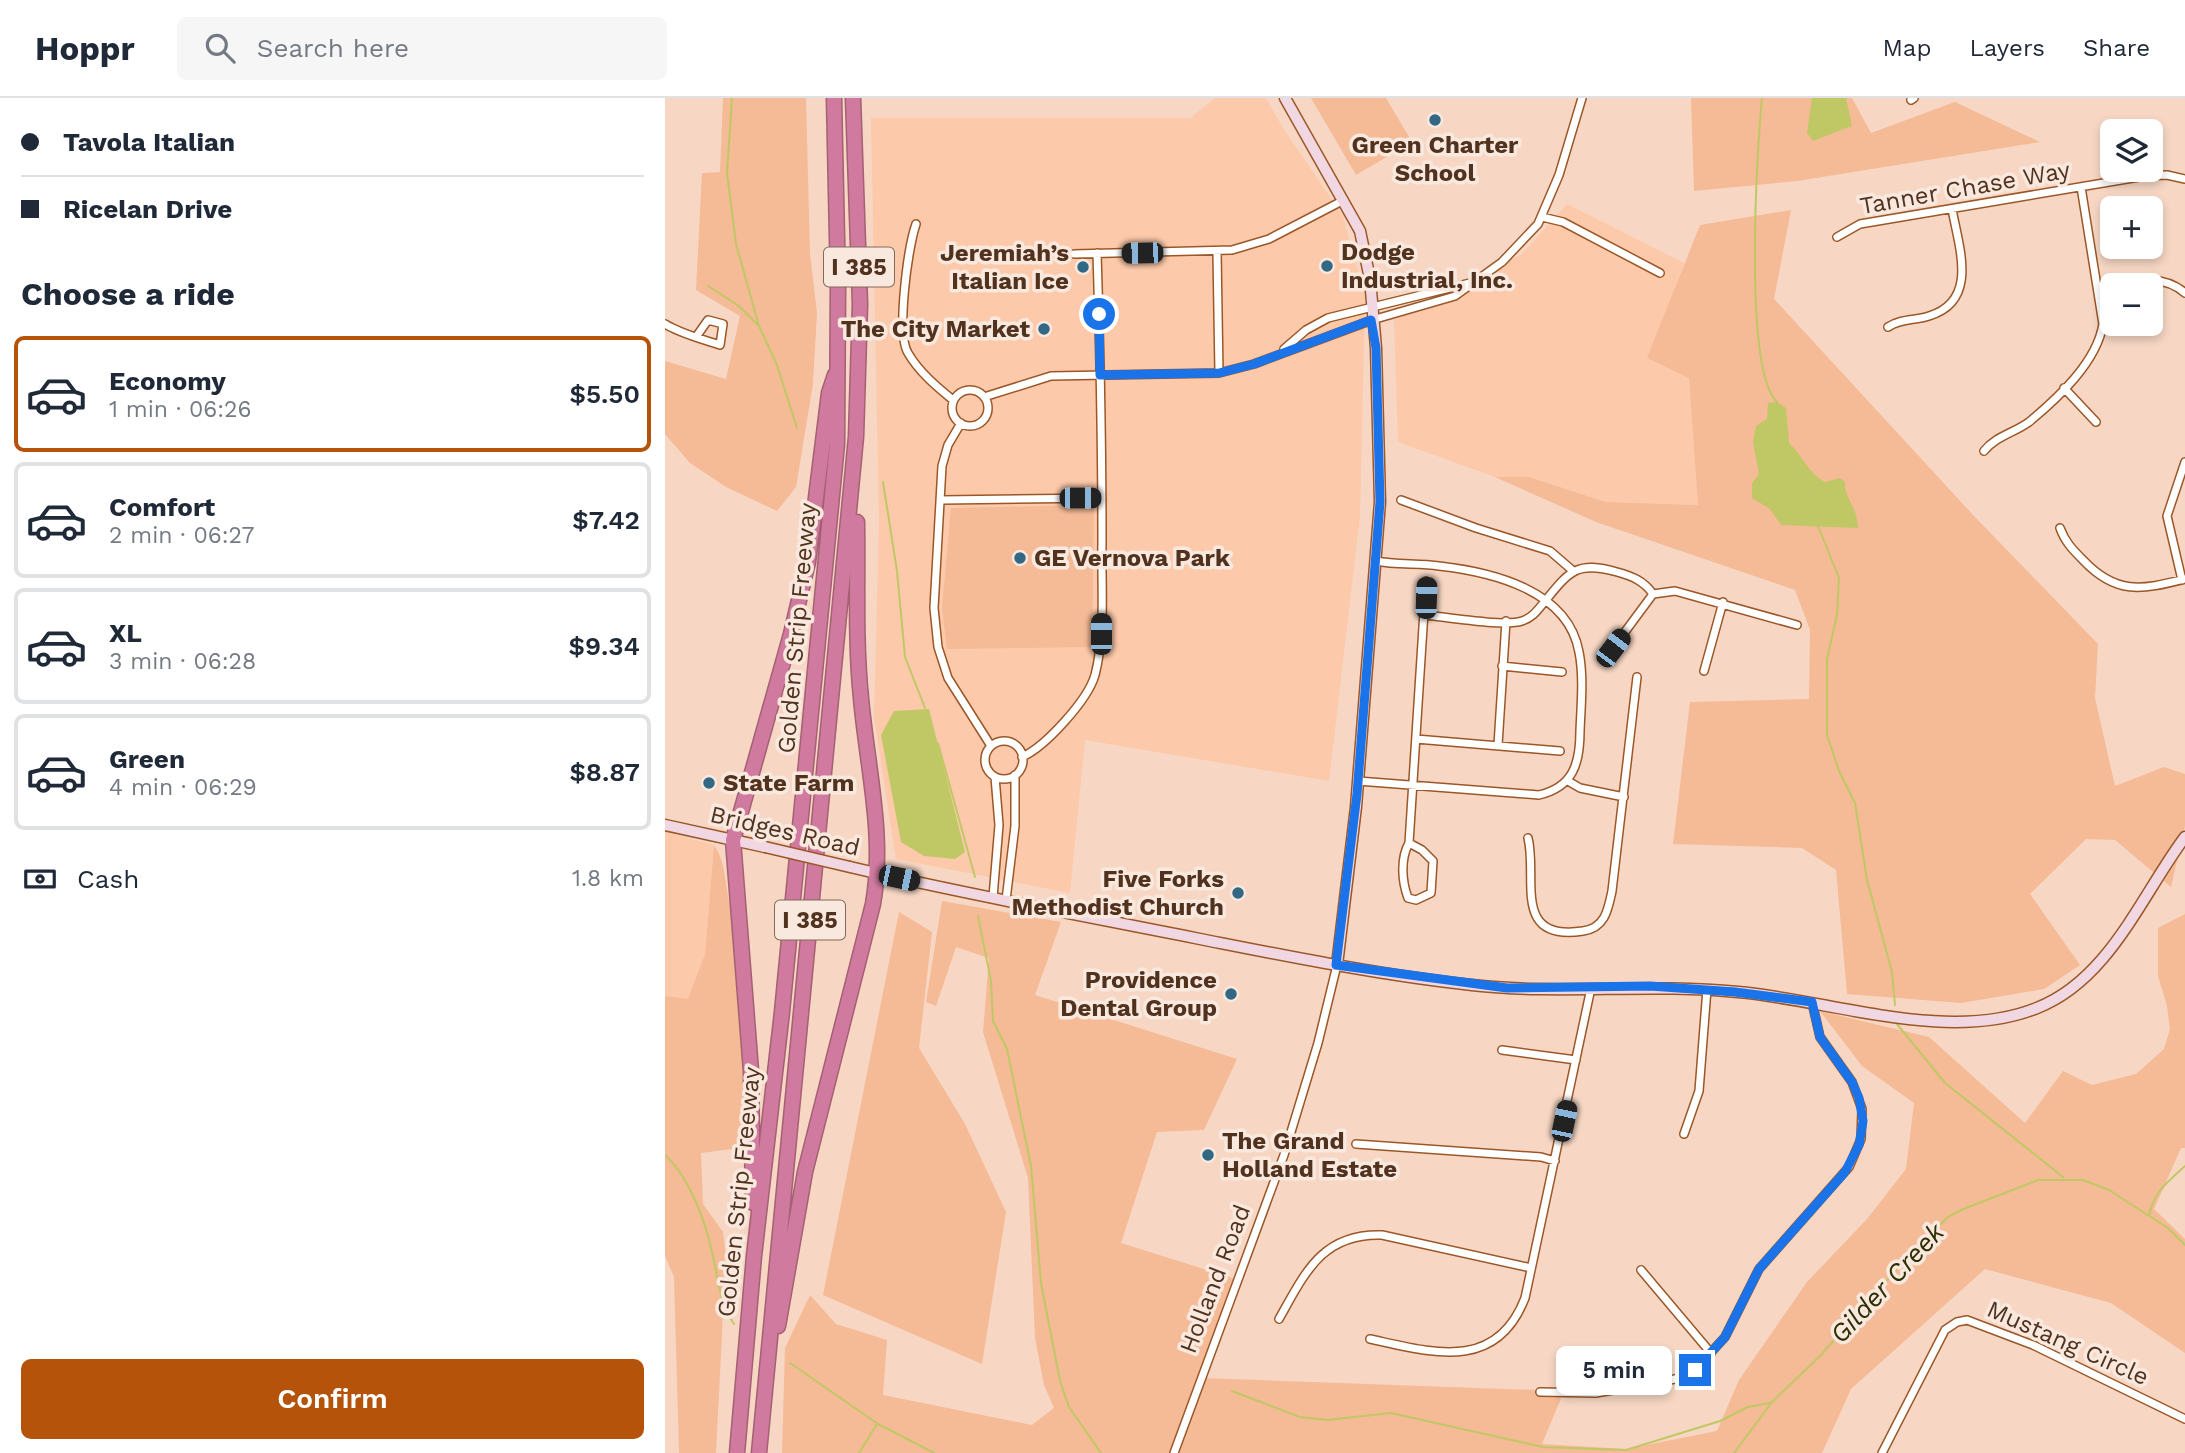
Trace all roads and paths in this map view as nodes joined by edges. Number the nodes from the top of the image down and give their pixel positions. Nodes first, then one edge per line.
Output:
1 (834, 98) edge
2 (853, 98) edge
3 (1285, 98) edge
4 (1582, 98) edge
5 (2185, 179) edge
6 (2081, 187) junction
7 (1345, 200) junction
8 (1952, 209) junction
9 (1542, 217) junction
10 (916, 224) dead end
11 (1837, 237) dead end
12 (1217, 252) junction
13 (1097, 253) junction
14 (1074, 254) dead end
15 (1660, 273) dead end
16 (1478, 281) junction
17 (2098, 287) junction
18 (2185, 293) edge
19 (1371, 307) junction
20 (1371, 320) junction
21 (665, 324) edge
22 (1888, 327) dead end
23 (696, 337) dead end
24 (1282, 351) junction
25 (838, 364) junction
26 (1219, 373) junction
27 (1100, 375) junction
28 (2064, 388) junction
29 (984, 397) junction
30 (953, 400) junction
31 (2096, 422) dead end
32 (961, 424) junction
33 (856, 437) junction
34 (1984, 451) dead end
35 (2185, 462) edge
36 (1102, 498) junction
37 (942, 500) junction
38 (1401, 500) dead end
39 (2060, 528) dead end
40 (1376, 561) junction
41 (1572, 570) junction
42 (2184, 579) edge
43 (1426, 581) dead end
44 (1653, 594) junction
45 (1546, 600) junction
46 (1723, 602) junction
47 (1425, 615) junction
48 (1506, 621) junction
49 (1797, 625) dead end
50 (1613, 648) dead end
51 (1502, 666) junction
52 (1704, 671) dead end
53 (1562, 672) dead end
54 (1637, 677) dead end
55 (1416, 739) junction
56 (1498, 745) junction
57 (991, 746) junction
58 (1560, 751) dead end
59 (1022, 757) junction
60 (1015, 775) junction
61 (995, 777) junction
62 (1358, 781) junction
63 (1568, 781) junction
64 (1412, 785) junction
65 (1624, 797) junction
66 (665, 825) edge
67 (2185, 837) edge
68 (1528, 838) dead end
69 (733, 840) junction
70 (1409, 843) junction
71 (878, 874) junction
72 (993, 897) junction
73 (1006, 900) junction
74 (1336, 965) junction
75 (1591, 988) junction
76 (1707, 989) junction
77 (1812, 1002) junction
78 (1502, 1050) dead end
79 (1576, 1060) junction
80 (1684, 1134) dead end
81 (1356, 1144) dead end
82 (1555, 1161) junction
83 (754, 1256) junction
84 (1531, 1268) junction
85 (1641, 1270) dead end
86 (1279, 1319) dead end
87 (1370, 1339) dead end
88 (1711, 1353) junction
89 (1540, 1392) dead end
90 (762, 1403) junction
91 (2185, 1419) edge
92 (737, 1453) edge
93 (759, 1453) edge
94 (1174, 1453) edge
95 (1882, 1453) edge

1 - 25 highway, Golden Strip Freeway / I 385
2 - 33 highway, Golden Strip Freeway / I 385
3 - 7 main road, Holland Road
4 - 9 street
5 - 6 street, Tanner Chase Way
6 - 8 street, Tanner Chase Way
6 - 17 street
7 - 12 street
7 - 19 main road, Holland Road
8 - 11 street, Tanner Chase Way
8 - 22 street
9 - 15 street
9 - 16 street
10 - 30 street
12 - 13 street
12 - 26 street
13 - 14 street
13 - 27 street
16 - 19 street
16 - 20 street
17 - 18 street
17 - 28 street
19 - 20 main road, Holland Road
19 - 24 street
20 - 24 street
20 - 40 main road, Holland Road
21 - 23 street
24 - 26 street
25 - 69 highway
25 - 83 highway, Golden Strip Freeway / I 385
26 - 27 street
27 - 29 street
27 - 36 street
28 - 31 street
28 - 34 street
29 - 30 street
29 - 32 street
30 - 32 street
32 - 37 street
33 - 71 highway
33 - 90 highway, Golden Strip Freeway / I 385
35 - 42 street
36 - 37 street
36 - 59 street
37 - 57 street
38 - 41 street
39 - 42 street
40 - 45 street
40 - 62 main road, Holland Road
41 - 44 street
41 - 45 street
43 - 47 street
44 - 46 street
44 - 50 street
45 - 48 street
45 - 63 street
46 - 49 street
46 - 52 street
47 - 48 street
47 - 55 street
48 - 51 street
51 - 53 street
51 - 56 street
54 - 65 street
55 - 56 street
55 - 64 street
56 - 58 street
57 - 59 street
57 - 61 street
59 - 60 street
60 - 61 street
60 - 73 street
61 - 72 street
62 - 64 street
62 - 74 main road, Holland Road
63 - 64 street
63 - 65 street
64 - 70 street
65 - 68 street
66 - 69 main road, Bridges Road
67 - 77 main road, Bridges Road
69 - 71 main road, Bridges Road, bridge
69 - 83 highway
70 - 70 street
71 - 72 main road, Bridges Road
71 - 90 highway
72 - 73 main road, Bridges Road
73 - 74 main road, Bridges Road
74 - 75 main road, Bridges Road
74 - 94 street, Holland Road
75 - 76 main road, Bridges Road
75 - 79 street
76 - 77 main road, Bridges Road
76 - 80 street
77 - 88 street
78 - 79 street
79 - 82 street
81 - 82 street
82 - 84 street
83 - 92 highway, Golden Strip Freeway / I 385
84 - 86 street
84 - 87 street
85 - 88 street
88 - 89 street
90 - 93 highway, Golden Strip Freeway / I 385
91 - 95 street, Mustang Circle

